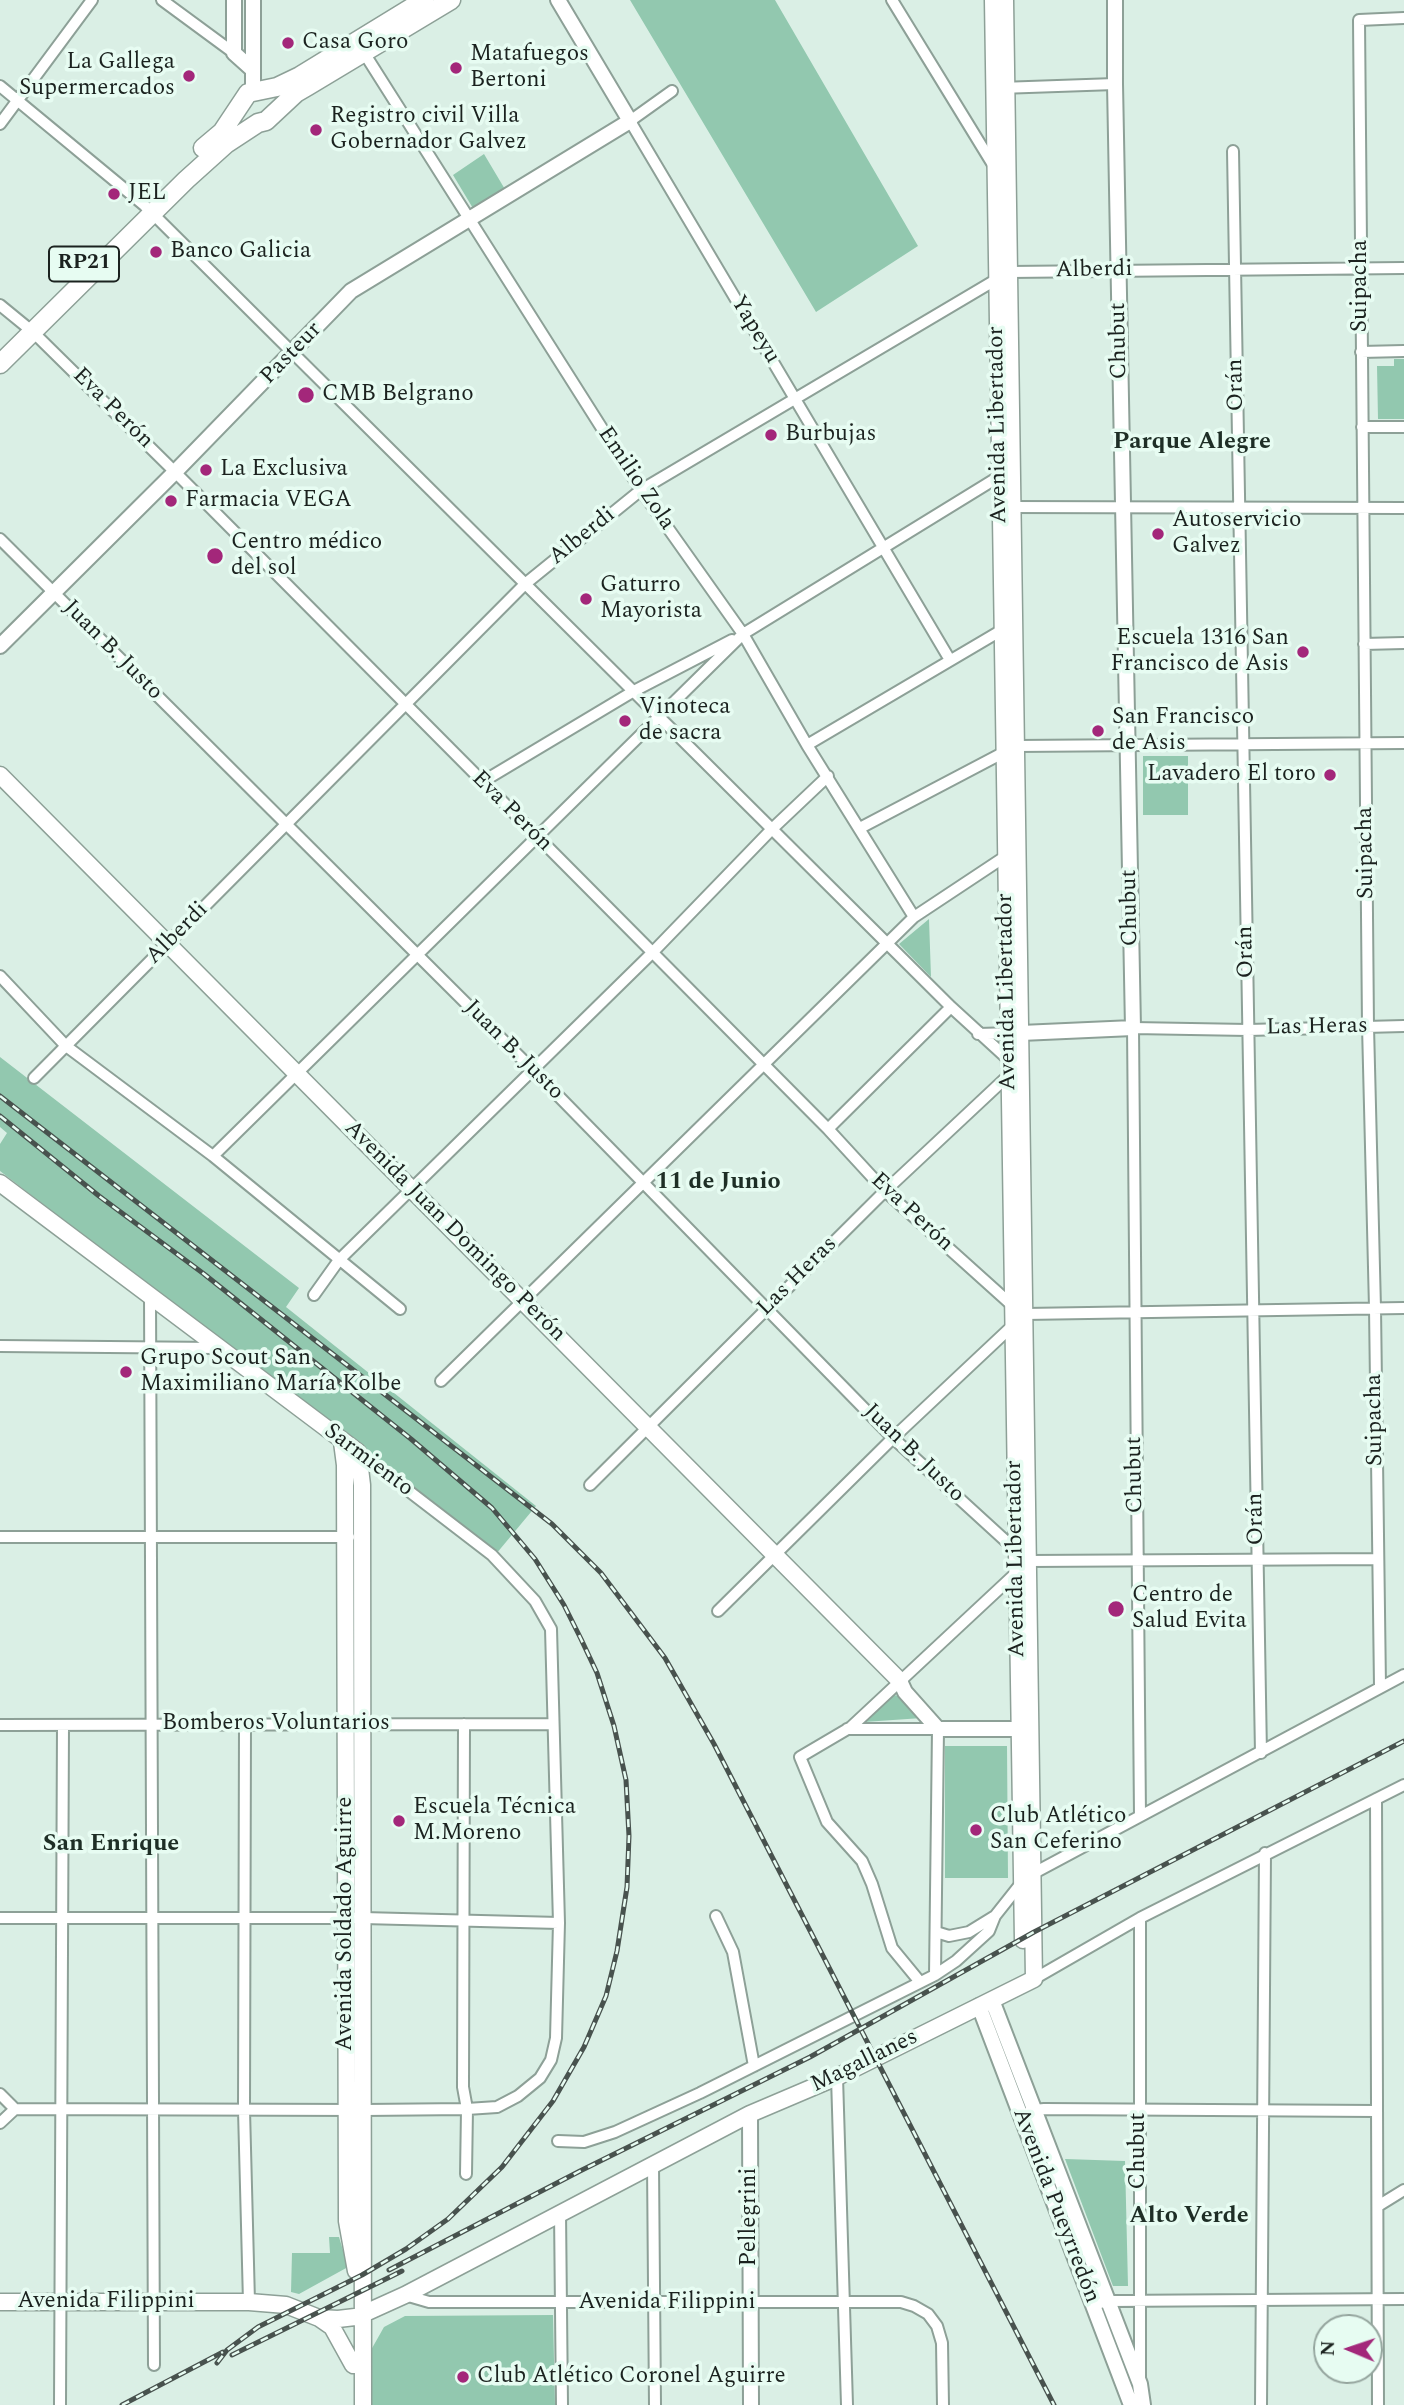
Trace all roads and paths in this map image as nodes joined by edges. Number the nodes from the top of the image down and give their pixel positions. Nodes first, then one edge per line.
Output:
1 (92, 0) edge
2 (162, 0) edge
3 (234, 0) edge
4 (253, 0) edge
5 (558, 0) edge
6 (892, 0) edge
7 (993, 0) edge
8 (1005, 0) edge
9 (1115, 0) edge
10 (438, 2) edge
11 (1404, 18) edge
12 (360, 47) junction
13 (234, 53) junction
14 (253, 70) junction
15 (1115, 84) junction
16 (0, 86) edge
17 (1000, 88) junction
18 (672, 92) dead end
19 (252, 95) junction
20 (19, 100) junction
21 (265, 119) junction
22 (630, 121) junction
23 (0, 124) edge
24 (1233, 151) dead end
25 (1001, 171) junction
26 (149, 209) junction
27 (468, 220) junction
28 (1361, 268) junction
29 (1404, 268) edge
30 (1235, 270) junction
31 (1119, 271) junction
32 (1003, 275) junction
33 (0, 305) edge
34 (28, 328) junction
35 (0, 347) edge
36 (1361, 352) junction
37 (1404, 352) edge
38 (293, 353) junction
39 (0, 364) edge
40 (795, 399) junction
41 (1404, 427) edge
42 (1362, 428) junction
43 (175, 472) junction
44 (1006, 476) junction
45 (641, 489) junction
46 (1006, 507) junction
47 (1123, 508) junction
48 (1239, 508) junction
49 (1363, 508) junction
50 (1404, 508) edge
51 (0, 539) edge
52 (884, 548) junction
53 (525, 584) junction
54 (54, 592) junction
55 (1002, 630) junction
56 (743, 634) junction
57 (1404, 643) edge
58 (1364, 644) junction
59 (0, 646) edge
60 (950, 660) junction
61 (634, 691) junction
62 (406, 705) junction
63 (658, 716) junction
64 (1366, 743) junction
65 (1404, 743) edge
66 (807, 745) junction
67 (1128, 745) junction
68 (1243, 745) junction
69 (1010, 748) junction
70 (0, 775) edge
71 (828, 776) junction
72 (482, 782) junction
73 (0, 786) edge
74 (287, 825) junction
75 (860, 828) junction
76 (772, 829) junction
77 (536, 837) junction
78 (1006, 856) junction
79 (914, 917) junction
80 (887, 943) junction
81 (165, 947) junction
82 (652, 953) junction
83 (416, 955) junction
84 (0, 976) edge
85 (951, 1007) junction
86 (1404, 1026) edge
87 (1368, 1027) junction
88 (1133, 1028) junction
89 (1248, 1030) junction
90 (1015, 1033) junction
91 (978, 1034) junction
92 (66, 1046) junction
93 (763, 1065) junction
94 (1009, 1067) junction
95 (533, 1070) junction
96 (293, 1076) junction
97 (34, 1078) dead end
98 (828, 1129) junction
99 (213, 1156) junction
100 (0, 1183) edge
101 (643, 1183) junction
102 (884, 1191) junction
103 (408, 1192) junction
104 (339, 1260) junction
105 (314, 1295) dead end
106 (150, 1296) junction
107 (519, 1304) junction
108 (1375, 1308) junction
109 (1404, 1308) edge
110 (400, 1309) dead end
111 (766, 1309) junction
112 (1253, 1310) junction
113 (1135, 1312) junction
114 (1017, 1315) junction
115 (149, 1345) junction
116 (0, 1346) edge
117 (216, 1348) junction
118 (441, 1381) dead end
119 (645, 1430) junction
120 (893, 1438) junction
121 (342, 1442) junction
122 (358, 1452) junction
123 (590, 1485) dead end
124 (0, 1537) edge
125 (151, 1537) junction
126 (354, 1537) junction
127 (772, 1558) junction
128 (1377, 1559) junction
129 (1137, 1560) junction
130 (1257, 1560) junction
131 (1021, 1561) junction
132 (718, 1611) dead end
133 (1404, 1675) edge
134 (899, 1686) junction
135 (1380, 1686) junction
136 (245, 1724) junction
137 (354, 1724) junction
138 (464, 1724) junction
139 (552, 1724) junction
140 (0, 1725) edge
141 (63, 1725) junction
142 (152, 1725) junction
143 (847, 1729) junction
144 (938, 1729) junction
145 (1026, 1729) junction
146 (1261, 1753) junction
147 (1404, 1784) edge
148 (1376, 1799) junction
149 (1140, 1815) junction
150 (1265, 1853) junction
151 (1028, 1878) junction
152 (716, 1916) dead end
153 (995, 1916) junction
154 (363, 1917) junction
155 (0, 1918) edge
156 (346, 1918) junction
157 (1140, 1918) junction
158 (153, 1919) junction
159 (245, 1919) junction
160 (465, 1919) junction
161 (63, 1920) junction
162 (559, 1923) junction
163 (936, 1932) junction
164 (935, 1975) junction
165 (920, 1982) junction
166 (1029, 1982) junction
167 (985, 2003) junction
168 (754, 2066) junction
169 (837, 2077) junction
170 (0, 2094) edge
171 (15, 2109) junction
172 (61, 2109) junction
173 (467, 2109) junction
174 (153, 2110) junction
175 (244, 2110) junction
176 (346, 2110) junction
177 (364, 2110) junction
178 (1139, 2110) junction
179 (1263, 2110) junction
180 (1377, 2111) junction
181 (1028, 2113) junction
182 (750, 2114) junction
183 (0, 2123) edge
184 (558, 2141) dead end
185 (653, 2164) junction
186 (466, 2174) dead end
187 (1404, 2190) edge
188 (1378, 2206) junction
189 (560, 2212) junction
190 (405, 2295) junction
191 (1404, 2299) edge
192 (1378, 2300) junction
193 (1108, 2301) junction
194 (1261, 2301) junction
195 (0, 2302) edge
196 (61, 2302) junction
197 (154, 2302) junction
198 (249, 2302) junction
199 (1140, 2302) junction
200 (562, 2303) junction
201 (655, 2303) junction
202 (751, 2303) junction
203 (845, 2303) junction
204 (1093, 2305) junction
205 (359, 2316) junction
206 (319, 2318) junction
207 (154, 2365) dead end
208 (353, 2365) junction
209 (1140, 2384) junction
210 (60, 2405) edge
211 (353, 2405) edge
212 (363, 2405) edge
213 (562, 2405) edge
214 (655, 2405) edge
215 (751, 2405) edge
216 (847, 2405) edge
217 (943, 2405) edge
218 (1131, 2405) edge
219 (1146, 2405) edge
220 (1261, 2405) edge
221 (1378, 2405) edge

1 - 20 street
2 - 13 street
3 - 13 street
4 - 14 street
5 - 22 street, Yapeyu
6 - 25 street
7 - 17 main road, Avenida Libertador
8 - 17 main road, Avenida Libertador
9 - 15 street, Chubut
10 - 12 main road, RP21
11 - 28 street, Suipacha
12 - 19 main road, RP21
12 - 21 main road, RP21
12 - 27 street, Emilio Zola
13 - 14 street
14 - 19 street
15 - 17 street
15 - 31 street, Chubut
16 - 20 street
17 - 25 main road, Avenida Libertador
18 - 22 street
19 - 21 main road
19 - 21 main road
19 - 26 main road, RP21
20 - 23 street
20 - 26 street
21 - 26 main road, RP21
22 - 27 street, Pasteur
22 - 40 street, Yapeyu
24 - 30 street, Orán
25 - 32 main road, Avenida Libertador
26 - 34 main road, RP21
26 - 38 street
27 - 38 street, Pasteur
27 - 45 street, Emilio Zola
28 - 29 street, Alberdi
28 - 30 street, Alberdi
28 - 36 street, Suipacha
30 - 31 street, Alberdi
30 - 48 street, Orán
31 - 32 street, Alberdi
31 - 47 street, Chubut
32 - 40 street, Alberdi
32 - 44 main road, Avenida Libertador
33 - 34 street, Eva Perón
34 - 35 main road, RP21
34 - 39 main road, RP21
34 - 43 street, Eva Perón
36 - 37 street
36 - 42 street, Suipacha
38 - 43 street, Pasteur
38 - 53 street
40 - 45 street, Alberdi
40 - 52 street, Yapeyu
41 - 42 street
42 - 49 street, Suipacha
43 - 54 street, Pasteur
43 - 62 street, Eva Perón
44 - 46 main road, Avenida Libertador
44 - 52 street
45 - 53 street, Alberdi
45 - 56 street, Emilio Zola
46 - 47 street
46 - 55 main road, Avenida Libertador
46 - 69 main road, Avenida Libertador
47 - 48 street
47 - 67 street, Chubut
48 - 49 street
48 - 68 street, Orán
49 - 50 street
49 - 58 street, Suipacha
51 - 54 street, Juan B. Justo
52 - 56 street
52 - 60 street, Yapeyu
53 - 61 street
53 - 62 street, Alberdi
54 - 59 street, Pasteur
54 - 74 street, Juan B. Justo
55 - 60 street
55 - 69 main road, Avenida Libertador
56 - 61 street
56 - 63 street
56 - 66 street, Emilio Zola
57 - 58 street
58 - 64 street, Suipacha
60 - 66 street
61 - 63 street
61 - 72 street
62 - 72 street, Eva Perón
62 - 74 street, Alberdi
63 - 76 street
63 - 77 street
64 - 65 street
64 - 68 street
64 - 87 street, Suipacha
66 - 71 street, Emilio Zola
67 - 68 street
67 - 69 street
67 - 88 street, Chubut
68 - 89 street, Orán
69 - 75 street
69 - 78 main road, Avenida Libertador
69 - 90 main road, Avenida Libertador
70 - 81 main road, Avenida Juan Domingo Perón
71 - 75 street, Emilio Zola
71 - 76 street
72 - 77 street, Eva Perón
73 - 81 main road, Avenida Juan Domingo Perón
74 - 81 street, Alberdi
74 - 83 street, Juan B. Justo
75 - 79 street, Emilio Zola
76 - 80 street
76 - 82 street
77 - 82 street, Eva Perón
77 - 83 street
78 - 79 street
78 - 90 main road, Avenida Libertador
79 - 80 street
80 - 85 street
80 - 93 street
81 - 92 street, Alberdi
81 - 96 main road, Avenida Juan Domingo Perón
82 - 93 street, Eva Perón
82 - 95 street
83 - 95 street, Juan B. Justo
83 - 96 street
84 - 92 street
85 - 91 street
85 - 98 street
86 - 87 street, Las Heras
87 - 89 street, Las Heras
87 - 108 street, Suipacha
88 - 89 street, Las Heras
88 - 90 street, Las Heras
88 - 113 street, Chubut
89 - 112 street, Orán
90 - 91 street, Las Heras
90 - 94 main road, Avenida Libertador
90 - 114 main road, Avenida Libertador
91 - 94 street
92 - 97 street, Alberdi
92 - 99 street
93 - 98 street, Eva Perón
93 - 101 street
94 - 102 street, Las Heras
94 - 114 main road, Avenida Libertador
95 - 101 street, Juan B. Justo
95 - 103 street
96 - 99 street
96 - 103 main road, Avenida Juan Domingo Perón
98 - 102 street, Eva Perón
99 - 104 street
100 - 106 main road, Sarmiento
101 - 107 street
101 - 111 street, Juan B. Justo
102 - 111 street, Las Heras
102 - 114 street, Eva Perón
103 - 104 street
103 - 107 main road, Avenida Juan Domingo Perón
104 - 105 street
104 - 110 street
106 - 115 street
106 - 117 main road, Sarmiento
107 - 118 street
107 - 119 main road, Avenida Juan Domingo Perón
108 - 109 street
108 - 112 street
108 - 128 street, Suipacha
111 - 119 street, Las Heras
111 - 120 street, Juan B. Justo
112 - 113 street
112 - 130 street, Orán
113 - 114 street
113 - 129 street, Chubut
114 - 120 street
114 - 131 main road, Avenida Libertador
115 - 116 street
115 - 117 street
115 - 125 street
117 - 121 main road, Sarmiento
119 - 123 street, Las Heras
119 - 127 main road, Avenida Juan Domingo Perón
120 - 127 street
120 - 131 street, Juan B. Justo
121 - 122 main road, Sarmiento
121 - 126 main road, Avenida Soldado Aguirre
122 - 126 main road, Avenida Soldado Aguirre
122 - 139 street, Sarmiento
124 - 125 street
125 - 126 street
125 - 142 street
126 - 137 main road, Avenida Soldado Aguirre
127 - 132 street
127 - 134 main road, Avenida Juan Domingo Perón
128 - 130 street
128 - 135 street, Suipacha
129 - 130 street
129 - 131 street
129 - 149 street, Chubut
130 - 146 street, Orán
131 - 134 street
131 - 145 main road, Avenida Libertador
133 - 135 street
134 - 143 street
134 - 144 street, Avenida Juan Domingo Perón
135 - 146 street
136 - 137 street, Bomberos Voluntarios
136 - 142 street, Bomberos Voluntarios
136 - 159 street
137 - 138 street, Bomberos Voluntarios
137 - 154 main road, Avenida Soldado Aguirre
137 - 156 main road, Avenida Soldado Aguirre
138 - 139 street, Bomberos Voluntarios
138 - 160 street
139 - 162 street
140 - 141 street, Bomberos Voluntarios
141 - 142 street, Bomberos Voluntarios
141 - 161 street
142 - 158 street
143 - 144 street
143 - 165 street
144 - 145 street
144 - 163 street
145 - 151 main road, Avenida Libertador
146 - 149 street
147 - 148 street, Magallanes
148 - 150 street, Magallanes
148 - 180 street
149 - 151 street
150 - 157 street, Magallanes
150 - 179 street
151 - 153 street
151 - 166 main road, Avenida Libertador
152 - 168 street
153 - 163 street
153 - 164 street
154 - 156 street
154 - 160 street
154 - 177 main road, Avenida Soldado Aguirre
155 - 161 street
156 - 159 street
156 - 176 main road, Avenida Soldado Aguirre
157 - 166 street, Magallanes
157 - 178 street, Chubut
158 - 159 street
158 - 161 street
158 - 174 street
159 - 175 street
160 - 162 street
160 - 173 street
161 - 172 street
162 - 173 street
163 - 164 street
164 - 165 street
165 - 168 street
166 - 167 main road, Magallanes
167 - 169 main road, Magallanes
167 - 181 street, Avenida Pueyrredón
168 - 184 street
169 - 182 main road, Magallanes
169 - 203 street
170 - 171 street
171 - 172 street
171 - 183 street
172 - 174 street
172 - 196 street
173 - 177 street
173 - 186 street
174 - 175 street
174 - 197 street
175 - 176 street
175 - 198 street
176 - 177 street
176 - 205 main road, Avenida Soldado Aguirre
177 - 205 main road, Avenida Soldado Aguirre
178 - 179 street
178 - 181 street
178 - 199 street, Chubut
179 - 180 street
179 - 194 street
180 - 188 street
181 - 193 street, Avenida Pueyrredón
181 - 204 street, Avenida Pueyrredón
182 - 185 main road, Magallanes
182 - 202 street, Pellegrini
185 - 189 main road, Magallanes
185 - 201 street
187 - 188 street
188 - 192 street
189 - 190 main road, Magallanes
189 - 200 street
190 - 200 street, Avenida Filippini
190 - 205 main road, Magallanes
191 - 192 street
192 - 194 street
192 - 221 street
193 - 199 street
193 - 204 street
193 - 209 street, Avenida Pueyrredón
194 - 199 street
194 - 220 street
195 - 196 main road, Avenida Filippini
196 - 197 main road, Avenida Filippini
196 - 210 street
197 - 198 main road, Avenida Filippini
197 - 207 street
198 - 206 main road, Avenida Filippini
199 - 209 street, Chubut
200 - 201 street, Avenida Filippini
200 - 213 street
201 - 202 street, Avenida Filippini
201 - 214 street
202 - 203 street, Avenida Filippini
202 - 215 street, Pellegrini
203 - 216 street
203 - 217 street, Avenida Filippini
204 - 218 street, Avenida Pueyrredón
205 - 206 main road, Magallanes
205 - 208 main road, Avenida Soldado Aguirre
205 - 212 main road, Avenida Soldado Aguirre
206 - 208 main road, Avenida Filippini
208 - 211 main road, Avenida Soldado Aguirre
209 - 219 street, Avenida Pueyrredón

